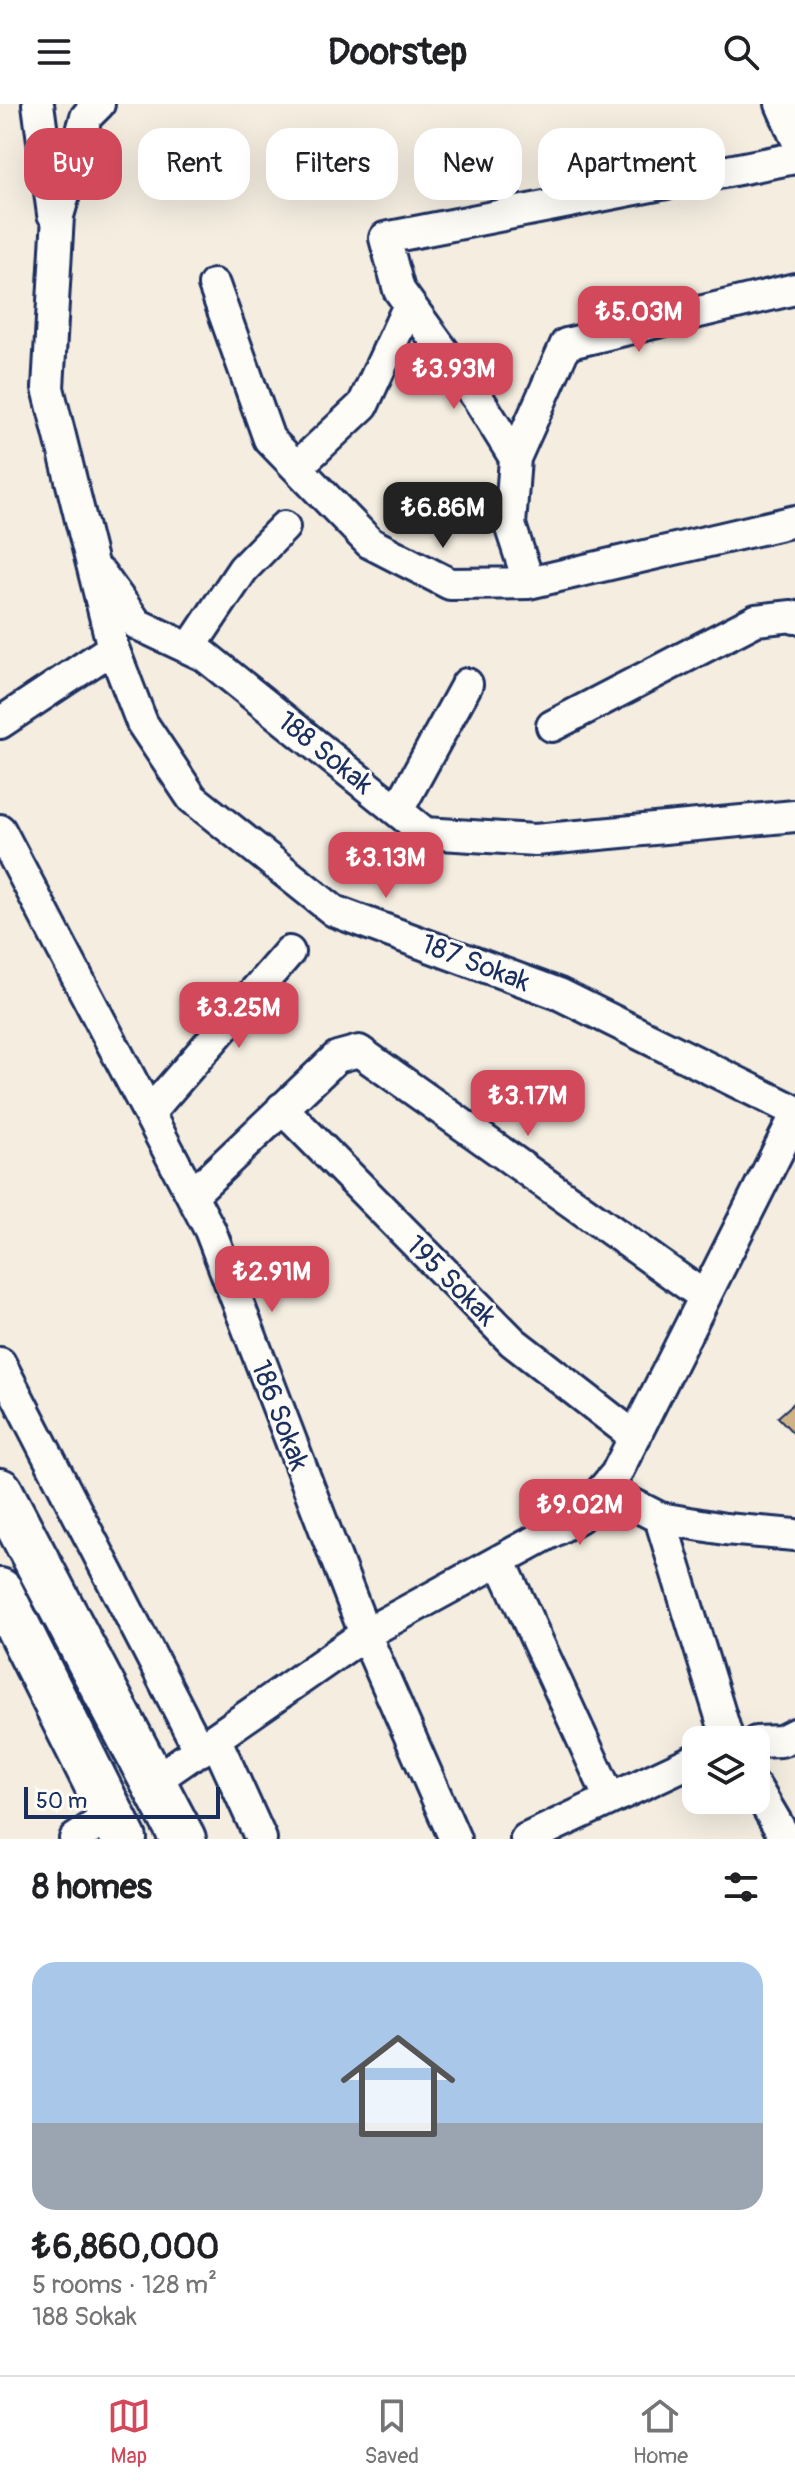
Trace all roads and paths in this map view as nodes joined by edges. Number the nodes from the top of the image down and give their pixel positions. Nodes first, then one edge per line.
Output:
1 (38, 104) edge
2 (99, 104) edge
3 (781, 104) edge
4 (795, 136) edge
5 (795, 158) edge
6 (56, 240) junction
7 (214, 285) dead end
8 (795, 289) edge
9 (409, 305) junction
10 (515, 458) junction
11 (297, 467) junction
12 (795, 521) edge
13 (284, 527) dead end
14 (91, 561) junction
15 (529, 583) junction
16 (795, 618) edge
17 (113, 648) junction
18 (190, 648) junction
19 (467, 684) dead end
20 (0, 723) edge
21 (552, 726) dead end
22 (398, 810) junction
23 (795, 816) edge
24 (0, 830) edge
25 (289, 952) dead end
26 (282, 1108) junction
27 (795, 1111) edge
28 (149, 1113) junction
29 (795, 1117) edge
30 (192, 1195) junction
31 (705, 1297) junction
32 (0, 1363) edge
33 (635, 1437) junction
34 (603, 1489) junction
35 (0, 1491) edge
36 (660, 1518) junction
37 (795, 1535) edge
38 (500, 1560) junction
39 (0, 1591) edge
40 (365, 1634) junction
41 (724, 1726) edge
42 (795, 1734) edge
43 (770, 1741) edge
44 (208, 1745) junction
45 (682, 1766) edge
46 (154, 1781) junction
47 (610, 1799) junction
48 (770, 1812) edge
49 (118, 1826) edge
50 (75, 1839) edge
51 (183, 1839) edge
52 (261, 1839) edge
53 (455, 1839) edge
54 (526, 1839) edge
55 (786, 1839) edge

1 - 6 street
2 - 6 street
3 - 4 street
5 - 9 street
6 - 14 street, 187 Sokak
7 - 11 street
8 - 10 street
9 - 10 street
9 - 11 street
10 - 15 street
11 - 15 street
12 - 15 street
13 - 18 street
14 - 17 street, 187 Sokak
14 - 18 street, 188 Sokak
16 - 21 street
17 - 20 street
17 - 27 street, 187 Sokak
18 - 22 street, 188 Sokak
19 - 22 street
22 - 23 street, 188 Sokak
24 - 28 street, 186 Sokak
25 - 28 street
26 - 30 street
26 - 31 street
26 - 33 street, 195 Sokak
28 - 30 street, 186 Sokak
29 - 31 street
30 - 40 street, 186 Sokak
31 - 33 street
32 - 44 street
33 - 34 street
34 - 36 street
34 - 38 street
35 - 46 highway
36 - 37 street
36 - 41 street
38 - 40 street
38 - 47 street
39 - 49 highway
40 - 44 street
40 - 53 street, 186 Sokak
42 - 43 street
44 - 46 street
44 - 52 street
45 - 47 street
46 - 51 highway
47 - 54 street
48 - 55 street
49 - 50 street

